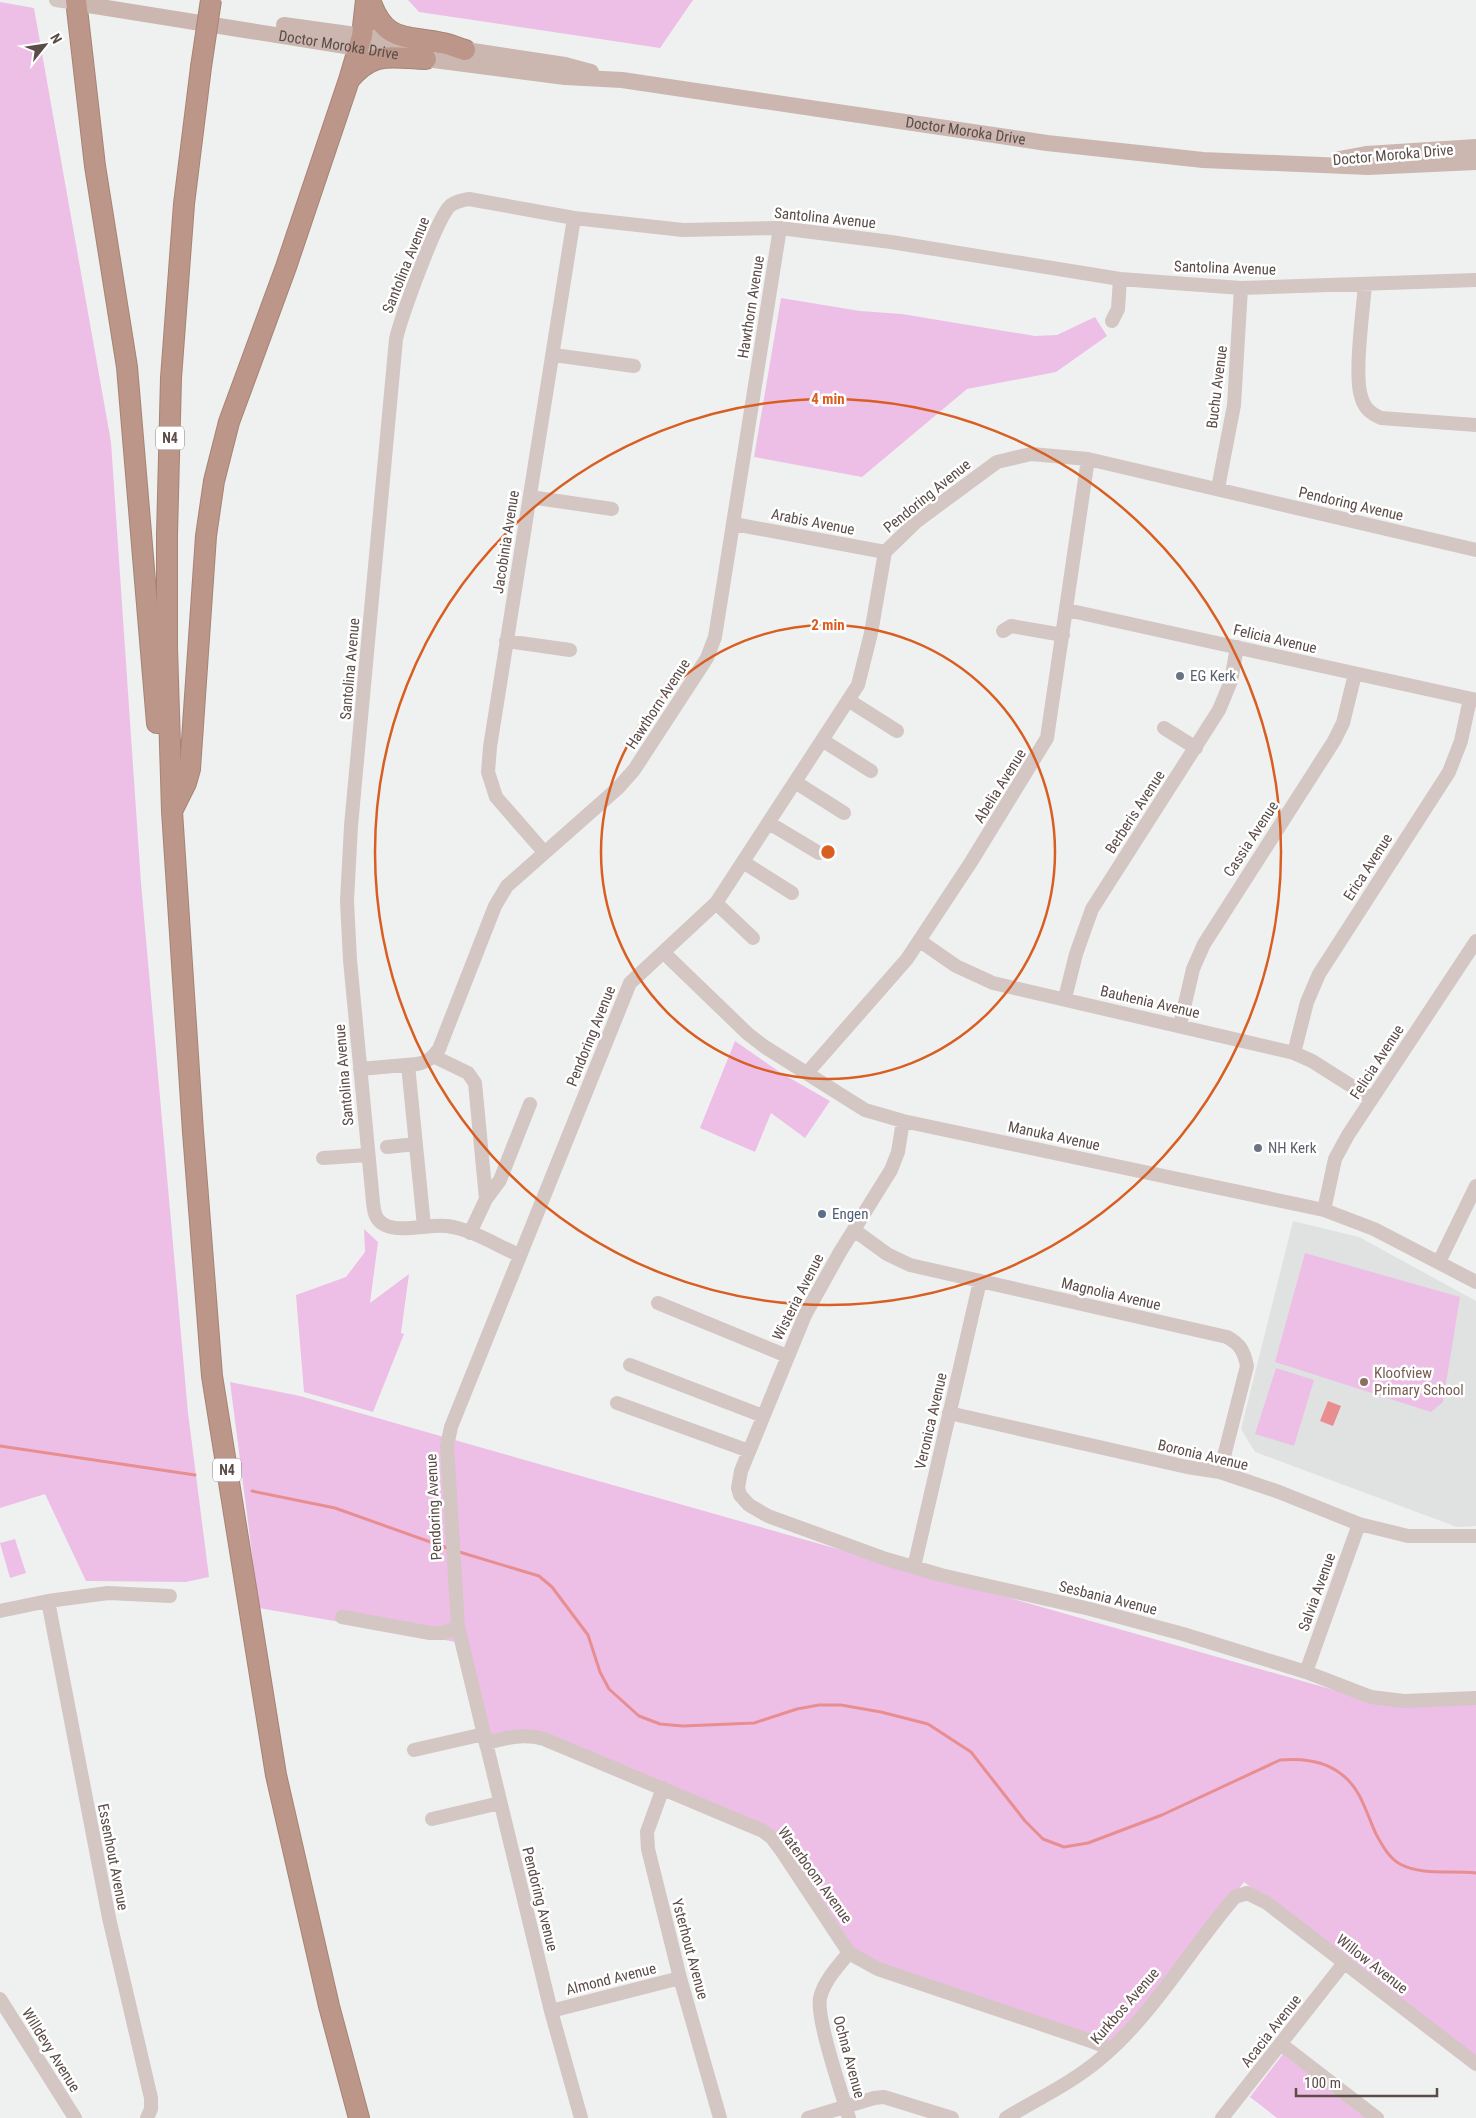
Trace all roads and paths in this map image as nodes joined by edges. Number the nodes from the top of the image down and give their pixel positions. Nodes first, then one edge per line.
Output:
1 (56, 0) edge
2 (126, 0) edge
3 (211, 0) edge
4 (366, 0) edge
5 (370, 0) edge
6 (76, 2) edge
7 (360, 42) junction
8 (465, 50) junction
9 (426, 58) junction
10 (349, 80) junction
11 (622, 80) junction
12 (1476, 147) edge
13 (1476, 162) edge
14 (1309, 163) junction
15 (574, 218) junction
16 (780, 228) junction
17 (1120, 279) junction
18 (1476, 280) edge
19 (1365, 285) junction
20 (1241, 288) junction
21 (1112, 321) dead end
22 (554, 355) junction
23 (634, 366) dead end
24 (1476, 425) edge
25 (1088, 459) junction
26 (1218, 488) junction
27 (530, 497) junction
28 (612, 509) dead end
29 (734, 524) junction
30 (1476, 550) edge
31 (885, 552) junction
32 (1067, 610) junction
33 (1003, 632) dead end
34 (1063, 635) junction
35 (506, 641) junction
36 (1237, 646) junction
37 (570, 650) dead end
38 (1355, 674) junction
39 (848, 700) junction
40 (1473, 700) edge
41 (1164, 728) dead end
42 (897, 731) dead end
43 (822, 740) junction
44 (1196, 748) junction
45 (871, 771) dead end
46 (795, 782) junction
47 (172, 811) junction
48 (844, 813) dead end
49 (769, 823) junction
50 (544, 852) junction
51 (819, 854) dead end
52 (744, 862) junction
53 (792, 893) dead end
54 (716, 903) junction
55 (753, 938) dead end
56 (1476, 940) edge
57 (920, 941) junction
58 (663, 952) junction
59 (1065, 998) junction
60 (1180, 1025) junction
61 (1294, 1053) junction
62 (434, 1056) junction
63 (408, 1065) junction
64 (360, 1069) junction
65 (806, 1073) junction
66 (1372, 1099) junction
67 (530, 1104) dead end
68 (903, 1121) junction
69 (416, 1144) junction
70 (387, 1147) dead end
71 (368, 1154) junction
72 (323, 1158) dead end
73 (1476, 1186) edge
74 (486, 1199) junction
75 (1324, 1210) junction
76 (424, 1226) junction
77 (854, 1230) junction
78 (470, 1233) junction
79 (519, 1255) junction
80 (1438, 1262) junction
81 (980, 1281) junction
82 (1476, 1282) edge
83 (658, 1303) dead end
84 (787, 1356) junction
85 (630, 1365) dead end
86 (617, 1403) dead end
87 (949, 1413) junction
88 (763, 1416) junction
89 (750, 1451) junction
90 (1220, 1472) junction
91 (740, 1495) joint
92 (1359, 1524) junction
93 (1476, 1536) edge
94 (914, 1567) junction
95 (170, 1596) dead end
96 (48, 1601) junction
97 (0, 1611) edge
98 (342, 1617) dead end
99 (458, 1627) junction
100 (1306, 1672) junction
101 (1476, 1698) edge
102 (485, 1739) junction
103 (414, 1750) dead end
104 (663, 1788) junction
105 (500, 1804) junction
106 (432, 1819) dead end
107 (1247, 1893) joint
108 (850, 1953) junction
109 (1344, 1964) junction
110 (680, 1978) junction
111 (0, 1999) edge
112 (551, 2011) junction
113 (1281, 2044) junction
114 (1111, 2049) junction
115 (1476, 2064) edge
116 (848, 2112) edge
117 (75, 2118) edge
118 (147, 2118) edge
119 (359, 2118) edge
120 (581, 2118) edge
121 (720, 2118) edge
122 (808, 2118) edge
123 (952, 2118) edge
124 (1006, 2118) edge
125 (1222, 2118) edge
126 (1377, 2118) edge

1 - 6 street, Doctor Moroka Drive
2 - 7 main road, Doctor Moroka Drive
3 - 47 highway, N4, bridge
4 - 7 highway
5 - 8 highway
6 - 7 main road, Doctor Moroka Drive
6 - 47 highway
7 - 8 main road, Doctor Moroka Drive
7 - 9 main road, Doctor Moroka Drive
7 - 10 highway
8 - 11 main road, Doctor Moroka Drive
9 - 10 highway
9 - 11 main road, Doctor Moroka Drive
10 - 47 highway
11 - 14 main road, Doctor Moroka Drive
12 - 14 main road, Doctor Moroka Drive
13 - 14 main road, Doctor Moroka Drive
15 - 16 street, Santolina Avenue
15 - 22 street, Jacobinia Avenue
15 - 64 street, Santolina Avenue
16 - 17 street, Santolina Avenue
16 - 29 street, Hawthorn Avenue
17 - 20 street, Santolina Avenue
17 - 21 street
18 - 19 street, Santolina Avenue
19 - 20 street, Santolina Avenue
19 - 24 street
20 - 26 street, Buchu Avenue
22 - 23 street
22 - 27 street, Jacobinia Avenue
25 - 26 street, Pendoring Avenue
25 - 31 street, Pendoring Avenue
25 - 32 street, Abelia Avenue
26 - 30 street, Pendoring Avenue
27 - 28 street
27 - 35 street, Jacobinia Avenue
29 - 31 street, Arabis Avenue
29 - 50 street, Hawthorn Avenue
31 - 39 street, Pendoring Avenue
32 - 34 street, Abelia Avenue
32 - 36 street, Felicia Avenue
33 - 34 street
34 - 57 street, Abelia Avenue
35 - 37 street
35 - 50 street, Jacobinia Avenue
36 - 38 street, Felicia Avenue
36 - 44 street, Berberis Avenue
38 - 40 street, Felicia Avenue
38 - 60 street, Cassia Avenue
39 - 42 street
39 - 43 street, Pendoring Avenue
40 - 61 street, Erica Avenue
41 - 44 street
43 - 45 street
43 - 46 street, Pendoring Avenue
44 - 59 street, Berberis Avenue
46 - 48 street
46 - 49 street, Pendoring Avenue
47 - 119 highway, N4
49 - 51 street
49 - 52 street, Pendoring Avenue
50 - 62 street, Hawthorn Avenue
52 - 53 street
52 - 54 street, Pendoring Avenue
54 - 55 street
54 - 58 street, Pendoring Avenue
56 - 66 street, Felicia Avenue
57 - 59 street, Bauhenia Avenue
57 - 65 street, Abelia Avenue
58 - 65 street, Manuka Avenue
58 - 79 street, Pendoring Avenue
59 - 60 street, Bauhenia Avenue
60 - 61 street, Bauhenia Avenue
61 - 66 street, Bauhenia Avenue
62 - 63 street
62 - 74 street
63 - 64 street
63 - 69 street
64 - 71 street, Santolina Avenue
65 - 68 street, Manuka Avenue
66 - 75 street, Felicia Avenue
67 - 74 street
68 - 75 street, Manuka Avenue
68 - 77 street, Wisteria Avenue
69 - 70 street
69 - 76 street
71 - 72 street
71 - 76 street, Santolina Avenue
73 - 80 street
74 - 78 street
75 - 80 street, Manuka Avenue
76 - 78 street, Santolina Avenue
77 - 81 street, Magnolia Avenue
77 - 84 street, Wisteria Avenue
78 - 79 street, Santolina Avenue
79 - 99 street, Pendoring Avenue
80 - 82 street, Manuka Avenue
81 - 87 street, Veronica Avenue
81 - 90 street, Magnolia Avenue
83 - 84 street
84 - 88 street, Wisteria Avenue
85 - 88 street
86 - 89 street
87 - 90 street, Boronia Avenue
87 - 94 street, Veronica Avenue
88 - 89 street, Wisteria Avenue
89 - 91 street, Wisteria Avenue
90 - 92 street, Boronia Avenue
91 - 94 street, Sesbania Avenue
92 - 93 street, Boronia Avenue
92 - 100 street, Salvia Avenue
94 - 100 street, Sesbania Avenue
95 - 96 street
96 - 97 street
96 - 118 street, Essenhout Avenue
98 - 99 street
99 - 102 street, Pendoring Avenue
100 - 101 street, Sesbania Avenue
102 - 103 street, Waterboom Avenue
102 - 104 street, Waterboom Avenue
102 - 105 street, Pendoring Avenue
104 - 108 street, Waterboom Avenue
104 - 110 street, Ysterhout Avenue
105 - 106 street
105 - 112 street, Pendoring Avenue
107 - 109 street, Willow Avenue
107 - 114 street, Kurkbos Avenue
108 - 114 street, Waterboom Avenue
108 - 116 street, Ochna Avenue
109 - 113 street, Acacia Avenue
109 - 115 street, Willow Avenue
110 - 112 street, Almond Avenue
110 - 121 street, Ysterhout Avenue
111 - 117 street, Willdevy Avenue
112 - 120 street, Pendoring Avenue
113 - 125 street, Acacia Avenue
113 - 126 street
114 - 124 street, Kurkbos Avenue
116 - 122 street
116 - 123 street

